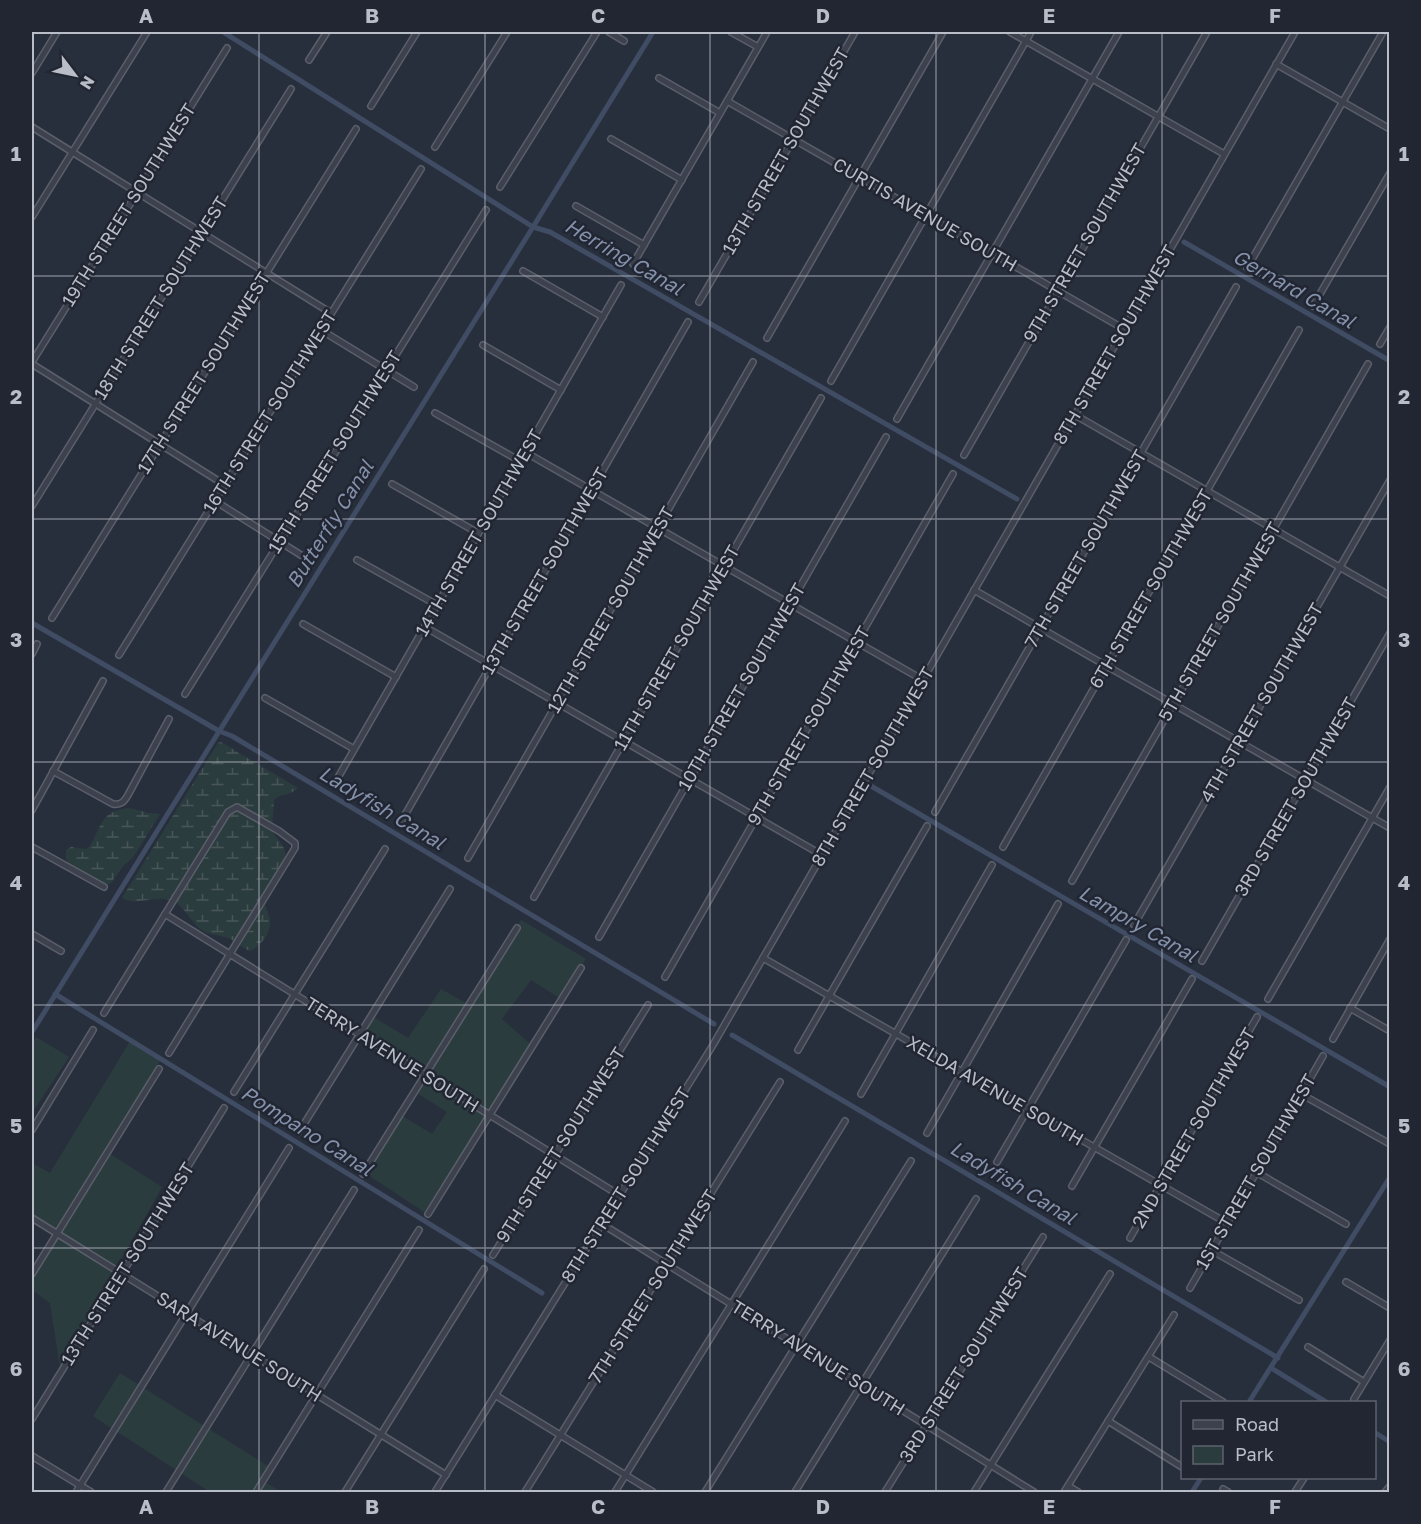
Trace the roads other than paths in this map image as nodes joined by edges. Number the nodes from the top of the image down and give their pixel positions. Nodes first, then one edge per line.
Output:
1 (57, 32) edge
2 (147, 32) edge
3 (327, 32) edge
4 (417, 32) edge
5 (507, 32) edge
6 (597, 32) edge
7 (609, 32) edge
8 (731, 32) edge
9 (767, 32) edge
10 (855, 32) edge
11 (942, 32) edge
12 (1010, 32) edge
13 (1031, 32) edge
14 (1119, 32) edge
15 (1207, 32) edge
16 (1295, 32) edge
17 (1383, 32) edge
18 (1026, 40) junction
19 (624, 41) dead end
20 (758, 47) junction
21 (227, 48) dead end
22 (309, 60) dead end
23 (1276, 64) junction
24 (32, 73) edge
25 (659, 78) dead end
26 (1092, 78) junction
27 (291, 89) dead end
28 (727, 101) junction
29 (1342, 102) junction
30 (371, 106) dead end
31 (720, 113) junction
32 (1158, 116) junction
33 (32, 127) edge
34 (356, 129) dead end
35 (1389, 129) edge
36 (611, 139) dead end
37 (793, 139) junction
38 (435, 147) dead end
39 (72, 152) junction
40 (1224, 154) junction
41 (421, 169) dead end
42 (1389, 173) edge
43 (859, 177) junction
44 (682, 180) junction
45 (500, 187) dead end
46 (137, 193) junction
47 (576, 206) dead end
48 (486, 210) dead end
49 (926, 215) junction
50 (32, 217) edge
51 (202, 233) junction
52 (644, 245) junction
53 (992, 253) junction
54 (633, 264) dead end
55 (1247, 268) dead end
56 (523, 271) dead end
57 (266, 273) junction
58 (621, 285) dead end
59 (1236, 287) dead end
60 (1058, 291) junction
61 (699, 302) dead end
62 (1313, 306) dead end
63 (331, 314) junction
64 (603, 318) junction
65 (687, 322) dead end
66 (1389, 327) edge
67 (1124, 329) junction
68 (321, 330) junction
69 (1299, 330) dead end
70 (767, 338) dead end
71 (1380, 344) dead end
72 (483, 345) dead end
73 (753, 362) dead end
74 (32, 363) edge
75 (1368, 364) dead end
76 (386, 370) junction
77 (831, 381) dead end
78 (414, 387) dead end
79 (561, 390) junction
80 (820, 398) dead end
81 (95, 404) junction
82 (435, 413) dead end
83 (1075, 415) junction
84 (897, 419) dead end
85 (886, 437) dead end
86 (160, 444) junction
87 (525, 452) junction
88 (1141, 453) junction
89 (964, 455) dead end
90 (520, 461) junction
91 (953, 474) dead end
92 (1389, 480) edge
93 (392, 484) dead end
94 (225, 485) junction
95 (591, 490) junction
96 (1207, 491) junction
97 (215, 501) junction
98 (32, 506) edge
99 (658, 528) junction
100 (1273, 529) junction
101 (478, 533) junction
102 (280, 541) junction
103 (304, 557) dead end
104 (357, 560) dead end
105 (724, 566) junction
106 (1339, 567) junction
107 (974, 590) junction
108 (1389, 596) edge
109 (790, 604) junction
110 (437, 605) junction
111 (52, 618) dead end
112 (303, 624) dead end
113 (425, 627) junction
114 (1041, 628) junction
115 (1389, 633) edge
116 (856, 642) junction
117 (37, 644) dead end
118 (32, 654) edge
119 (119, 655) dead end
120 (491, 665) junction
121 (1107, 666) junction
122 (396, 677) junction
123 (922, 680) junction
124 (103, 681) dead end
125 (185, 694) dead end
126 (265, 698) dead end
127 (557, 703) junction
128 (1173, 704) junction
129 (169, 719) dead end
130 (624, 741) junction
131 (1239, 742) junction
132 (354, 749) junction
133 (53, 771) junction
134 (690, 779) junction
135 (1306, 780) junction
136 (336, 781) dead end
137 (1389, 787) edge
138 (32, 810) edge
139 (935, 812) dead end
140 (756, 817) junction
141 (1372, 818) junction
142 (402, 820) dead end
143 (927, 826) dead end
144 (1389, 828) edge
145 (32, 847) edge
146 (1003, 847) dead end
147 (385, 849) dead end
148 (822, 855) junction
149 (468, 858) dead end
150 (992, 865) dead end
151 (1072, 881) dead end
152 (104, 887) dead end
153 (450, 889) dead end
154 (534, 897) dead end
155 (1058, 904) dead end
156 (165, 914) junction
157 (1134, 925) dead end
158 (517, 928) dead end
159 (32, 934) edge
160 (599, 938) dead end
161 (1126, 940) dead end
162 (1389, 941) edge
163 (61, 951) dead end
164 (230, 954) junction
165 (763, 958) junction
166 (1202, 961) dead end
167 (581, 968) dead end
168 (664, 977) dead end
169 (1192, 979) dead end
170 (295, 994) junction
171 (829, 996) junction
172 (1268, 999) dead end
173 (648, 1005) dead end
174 (1350, 1008) junction
175 (104, 1013) dead end
176 (1257, 1017) dead end
177 (93, 1030) dead end
178 (1389, 1031) edge
179 (896, 1034) junction
180 (360, 1035) junction
181 (1333, 1039) dead end
182 (798, 1050) dead end
183 (169, 1053) dead end
184 (1323, 1056) dead end
185 (159, 1069) dead end
186 (962, 1071) junction
187 (425, 1075) junction
188 (780, 1082) dead end
189 (234, 1092) dead end
190 (861, 1094) dead end
191 (1301, 1094) junction
192 (224, 1108) dead end
193 (1028, 1110) junction
194 (490, 1115) junction
195 (845, 1121) dead end
196 (32, 1130) edge
197 (299, 1132) dead end
198 (927, 1132) dead end
199 (1389, 1144) edge
200 (289, 1148) dead end
201 (1094, 1148) junction
202 (555, 1156) junction
203 (911, 1161) dead end
204 (998, 1162) dead end
205 (1256, 1172) junction
206 (363, 1174) dead end
207 (1161, 1185) junction
208 (1072, 1186) dead end
209 (354, 1190) dead end
210 (619, 1196) junction
211 (976, 1199) dead end
212 (428, 1214) dead end
213 (32, 1218) edge
214 (1227, 1223) junction
215 (602, 1224) junction
216 (1346, 1224) dead end
217 (419, 1230) dead end
218 (57, 1234) junction
219 (1043, 1236) dead end
220 (1130, 1238) dead end
221 (1211, 1251) junction
222 (493, 1255) dead end
223 (667, 1264) junction
224 (484, 1269) dead end
225 (32, 1274) edge
226 (121, 1274) junction
227 (1110, 1274) dead end
228 (1346, 1282) dead end
229 (1190, 1288) dead end
230 (1299, 1300) dead end
231 (732, 1304) junction
232 (1389, 1308) edge
233 (186, 1314) junction
234 (1174, 1315) dead end
235 (1389, 1340) edge
236 (796, 1345) junction
237 (1308, 1347) dead end
238 (252, 1354) junction
239 (1149, 1357) junction
240 (1364, 1382) junction
241 (861, 1385) junction
242 (316, 1395) junction
243 (495, 1395) junction
244 (1354, 1399) dead end
245 (1221, 1401) edge
246 (32, 1419) edge
247 (1108, 1421) junction
248 (926, 1425) junction
249 (381, 1435) junction
250 (561, 1435) junction
251 (32, 1456) edge
252 (991, 1466) junction
253 (1181, 1466) edge
254 (446, 1475) junction
255 (625, 1476) junction
256 (1303, 1479) edge
257 (80, 1486) junction
258 (1068, 1486) junction
259 (1389, 1486) edge
260 (76, 1492) edge
261 (91, 1492) edge
262 (166, 1492) edge
263 (256, 1492) edge
264 (345, 1492) edge
265 (435, 1492) edge
266 (525, 1492) edge
267 (615, 1492) edge
268 (653, 1492) edge
269 (705, 1492) edge
270 (795, 1492) edge
271 (885, 1492) edge
272 (974, 1492) edge
273 (1034, 1492) edge
274 (1064, 1492) edge
275 (1078, 1492) edge
276 (1295, 1492) edge
277 (1385, 1492) edge

1 - 24 street
2 - 39 street
3 - 22 street
4 - 30 street
5 - 38 street
6 - 45 street
7 - 19 street
8 - 20 street
9 - 20 street
10 - 37 street, 13TH STREET SOUTHWEST
11 - 43 street
12 - 18 street
13 - 18 street
14 - 26 street
15 - 32 street, 9TH STREET SOUTHWEST
16 - 23 street, 8TH STREET SOUTHWEST
17 - 29 street
18 - 26 street
18 - 49 street
20 - 28 street
21 - 46 street, 19TH STREET SOUTHWEST
23 - 29 street
23 - 40 street, 8TH STREET SOUTHWEST
25 - 31 street
26 - 32 street
26 - 53 street
27 - 51 street, 18TH STREET SOUTHWEST
28 - 31 street
28 - 37 street, CURTIS AVENUE SOUTH
29 - 35 street
29 - 55 street
31 - 44 street
32 - 40 street
32 - 60 street, 9TH STREET SOUTHWEST
33 - 39 street
34 - 57 street, 17TH STREET SOUTHWEST
36 - 44 street
37 - 43 street, CURTIS AVENUE SOUTH
37 - 61 street, 13TH STREET SOUTHWEST
39 - 46 street
39 - 50 street
40 - 67 street, 8TH STREET SOUTHWEST
41 - 63 street, 16TH STREET SOUTHWEST
42 - 62 street
43 - 49 street, CURTIS AVENUE SOUTH
43 - 70 street
44 - 52 street
46 - 51 street
46 - 74 street, 19TH STREET SOUTHWEST
47 - 52 street
48 - 76 street, 15TH STREET SOUTHWEST
49 - 53 street, CURTIS AVENUE SOUTH
49 - 77 street
51 - 57 street
51 - 81 street, 18TH STREET SOUTHWEST
52 - 54 street
53 - 60 street, CURTIS AVENUE SOUTH
53 - 84 street
56 - 64 street
57 - 63 street
57 - 86 street, 17TH STREET SOUTHWEST
58 - 64 street, 14TH STREET SOUTHWEST
59 - 88 street, 7TH STREET SOUTHWEST
60 - 67 street, CURTIS AVENUE SOUTH
60 - 89 street, 9TH STREET SOUTHWEST
63 - 68 street, 16TH STREET SOUTHWEST
64 - 79 street, 14TH STREET SOUTHWEST
65 - 95 street, 13TH STREET SOUTHWEST
66 - 71 street
67 - 83 street, 8TH STREET SOUTHWEST
68 - 76 street
68 - 94 street, 16TH STREET SOUTHWEST
69 - 96 street, 6TH STREET SOUTHWEST
72 - 79 street
73 - 99 street, 12TH STREET SOUTHWEST
74 - 81 street
75 - 100 street, 5TH STREET SOUTHWEST
76 - 78 street
76 - 102 street, 15TH STREET SOUTHWEST
79 - 87 street, 14TH STREET SOUTHWEST
80 - 105 street, 11TH STREET SOUTHWEST
81 - 86 street
81 - 98 street, 18TH STREET SOUTHWEST
82 - 90 street
83 - 88 street
83 - 107 street, 8TH STREET SOUTHWEST
85 - 109 street, 10TH STREET SOUTHWEST
86 - 94 street
86 - 111 street, 17TH STREET SOUTHWEST
87 - 90 street, 14TH STREET SOUTHWEST
87 - 95 street
88 - 96 street
88 - 114 street, 7TH STREET SOUTHWEST
90 - 101 street, 14TH STREET SOUTHWEST
91 - 116 street, 9TH STREET SOUTHWEST
92 - 106 street, 4TH STREET SOUTHWEST
93 - 101 street
94 - 97 street, 16TH STREET SOUTHWEST
95 - 99 street
95 - 120 street, 13TH STREET SOUTHWEST
96 - 100 street
96 - 121 street, 6TH STREET SOUTHWEST
97 - 102 street
97 - 119 street, 16TH STREET SOUTHWEST
99 - 105 street
99 - 127 street, 12TH STREET SOUTHWEST
100 - 106 street
100 - 128 street, 5TH STREET SOUTHWEST
101 - 110 street, 14TH STREET SOUTHWEST
102 - 103 street
102 - 125 street, 15TH STREET SOUTHWEST
104 - 110 street
105 - 109 street
105 - 130 street, 11TH STREET SOUTHWEST
106 - 108 street
106 - 131 street, 4TH STREET SOUTHWEST
107 - 114 street
107 - 123 street, 8TH STREET SOUTHWEST
109 - 116 street
109 - 134 street, 10TH STREET SOUTHWEST
110 - 113 street, 14TH STREET SOUTHWEST
112 - 122 street
113 - 120 street
113 - 122 street, 14TH STREET SOUTHWEST
114 - 121 street
114 - 139 street, 7TH STREET SOUTHWEST
115 - 135 street, 3RD STREET SOUTHWEST
116 - 123 street
116 - 140 street, 9TH STREET SOUTHWEST
117 - 118 street
120 - 127 street
120 - 142 street, 13TH STREET SOUTHWEST
121 - 128 street
121 - 146 street, 6TH STREET SOUTHWEST
122 - 132 street, 14TH STREET SOUTHWEST
123 - 148 street, 8TH STREET SOUTHWEST
124 - 133 street
126 - 132 street
127 - 130 street
127 - 149 street, 12TH STREET SOUTHWEST
128 - 131 street
128 - 151 street, 5TH STREET SOUTHWEST
129 - 133 street
130 - 134 street
130 - 154 street, 11TH STREET SOUTHWEST
131 - 135 street
131 - 157 street, 4TH STREET SOUTHWEST
132 - 136 street, 14TH STREET SOUTHWEST
133 - 138 street
134 - 140 street
134 - 160 street, 10TH STREET SOUTHWEST
135 - 141 street
135 - 166 street, 3RD STREET SOUTHWEST
137 - 141 street
140 - 148 street
140 - 168 street, 9TH STREET SOUTHWEST
141 - 144 street
141 - 172 street
143 - 171 street
145 - 152 street
147 - 170 street
148 - 165 street, 8TH STREET SOUTHWEST
150 - 179 street
153 - 180 street
155 - 186 street
156 - 164 street, TERRY AVENUE SOUTH
156 - 164 street
156 - 175 street
158 - 187 street
159 - 163 street
161 - 193 street
162 - 174 street
164 - 170 street, TERRY AVENUE SOUTH
164 - 183 street
165 - 171 street, XELDA AVENUE SOUTH
165 - 210 street, 8TH STREET SOUTHWEST
167 - 194 street
169 - 201 street
170 - 180 street, TERRY AVENUE SOUTH
170 - 189 street
171 - 179 street, XELDA AVENUE SOUTH
171 - 182 street
173 - 202 street, 9TH STREET SOUTHWEST
174 - 178 street
174 - 181 street
176 - 207 street, 2ND STREET SOUTHWEST
177 - 196 street
179 - 186 street, XELDA AVENUE SOUTH
179 - 190 street
180 - 187 street, TERRY AVENUE SOUTH
180 - 197 street
184 - 191 street, 1ST STREET SOUTHWEST
185 - 218 street
186 - 193 street, XELDA AVENUE SOUTH
186 - 198 street
187 - 194 street, TERRY AVENUE SOUTH
187 - 206 street
188 - 223 street, 7TH STREET SOUTHWEST
191 - 199 street
191 - 205 street, 1ST STREET SOUTHWEST
192 - 226 street, 13TH STREET SOUTHWEST
193 - 201 street, XELDA AVENUE SOUTH
193 - 204 street
194 - 202 street, TERRY AVENUE SOUTH
194 - 212 street
195 - 231 street
200 - 233 street
201 - 207 street, XELDA AVENUE SOUTH
201 - 208 street
202 - 210 street, TERRY AVENUE SOUTH
202 - 222 street, 9TH STREET SOUTHWEST
203 - 236 street
205 - 214 street, 1ST STREET SOUTHWEST
205 - 216 street
207 - 214 street, XELDA AVENUE SOUTH
207 - 220 street, 2ND STREET SOUTHWEST
209 - 238 street
210 - 215 street, 8TH STREET SOUTHWEST
211 - 241 street
213 - 218 street, SARA AVENUE SOUTH
214 - 221 street, 1ST STREET SOUTHWEST
215 - 223 street, TERRY AVENUE SOUTH
215 - 243 street, 8TH STREET SOUTHWEST
217 - 242 street
218 - 225 street
218 - 226 street, SARA AVENUE SOUTH
219 - 248 street, 3RD STREET SOUTHWEST
221 - 229 street, 1ST STREET SOUTHWEST
221 - 230 street
223 - 231 street, TERRY AVENUE SOUTH
223 - 250 street, 7TH STREET SOUTHWEST
224 - 249 street
226 - 233 street, SARA AVENUE SOUTH
226 - 246 street, 13TH STREET SOUTHWEST
227 - 252 street
228 - 232 street
231 - 236 street, TERRY AVENUE SOUTH
231 - 255 street
233 - 238 street, SARA AVENUE SOUTH
233 - 257 street
234 - 239 street
235 - 240 street
236 - 241 street, TERRY AVENUE SOUTH
236 - 269 street
237 - 240 street
238 - 242 street, SARA AVENUE SOUTH
238 - 262 street
239 - 245 street
239 - 247 street
240 - 244 street
241 - 248 street, TERRY AVENUE SOUTH
241 - 270 street
242 - 249 street, SARA AVENUE SOUTH
242 - 263 street
243 - 250 street
243 - 254 street, 8TH STREET SOUTHWEST
247 - 253 street
247 - 258 street
248 - 252 street, TERRY AVENUE SOUTH
248 - 271 street, 3RD STREET SOUTHWEST
249 - 254 street, SARA AVENUE SOUTH
249 - 264 street
250 - 255 street
250 - 266 street, 7TH STREET SOUTHWEST
251 - 257 street
252 - 272 street
252 - 273 street, TERRY AVENUE SOUTH
254 - 265 street, 8TH STREET SOUTHWEST
255 - 267 street
255 - 268 street
256 - 276 street
257 - 260 street
257 - 261 street
258 - 274 street
258 - 275 street
259 - 277 street

